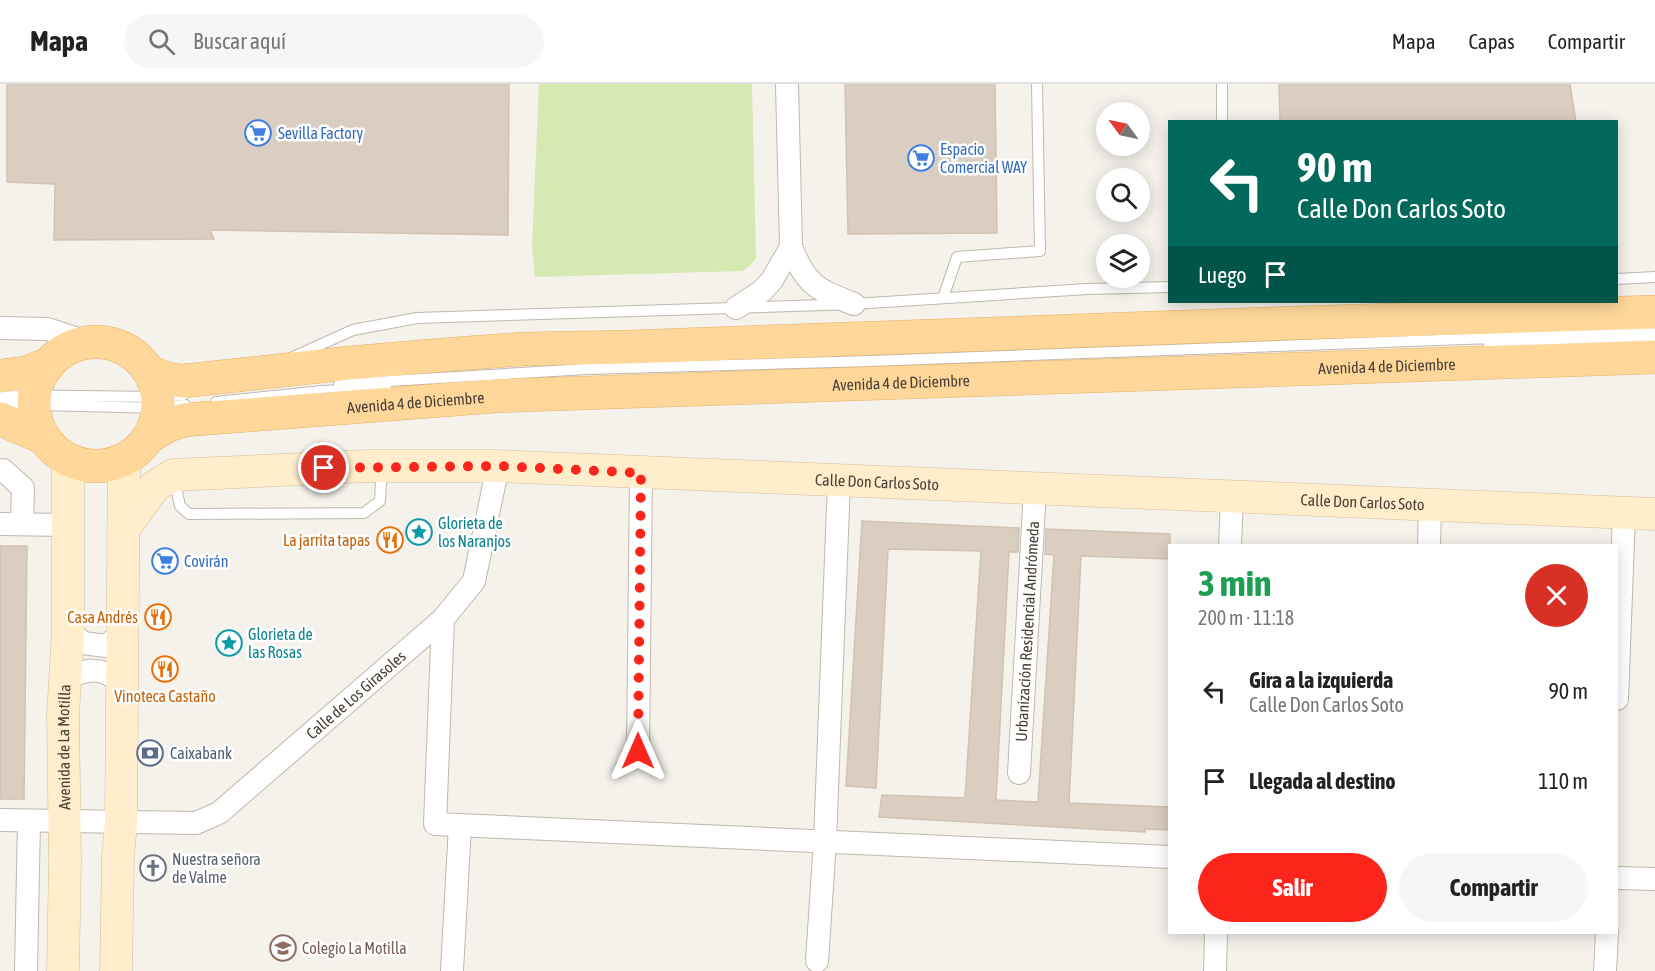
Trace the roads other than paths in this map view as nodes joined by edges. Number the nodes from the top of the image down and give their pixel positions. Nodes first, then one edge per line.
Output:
1 (787, 84) edge
2 (1037, 84) edge
3 (1222, 84) edge
4 (1222, 120) edge
5 (790, 247) junction
6 (1655, 277) edge
7 (1618, 279) edge
8 (1168, 287) edge
9 (943, 298) junction
10 (854, 304) junction
11 (736, 308) junction
12 (1655, 312) edge
13 (0, 328) edge
14 (1655, 332) edge
15 (1655, 340) edge
16 (87, 342) junction
17 (1655, 357) edge
18 (49, 364) junction
19 (258, 373) junction
20 (0, 376) edge
21 (0, 395) edge
22 (36, 400) junction
23 (177, 401) junction
24 (0, 404) edge
25 (0, 419) edge
26 (44, 438) junction
27 (68, 460) junction
28 (124, 460) junction
29 (368, 466) junction
30 (498, 466) junction
31 (0, 470) edge
32 (641, 473) junction
33 (173, 476) junction
34 (839, 481) junction
35 (1035, 489) junction
36 (1232, 498) junction
37 (1430, 506) junction
38 (1624, 514) junction
39 (1655, 514) edge
40 (11, 524) edge
41 (68, 525) junction
42 (123, 530) junction
43 (1230, 544) edge
44 (1429, 544) edge
45 (443, 619) junction
46 (68, 629) junction
47 (123, 632) junction
48 (1618, 673) edge
49 (65, 679) junction
50 (121, 681) junction
51 (638, 751) dead end
52 (1019, 774) dead end
53 (0, 820) edge
54 (29, 821) junction
55 (63, 821) junction
56 (121, 823) junction
57 (460, 825) junction
58 (825, 842) junction
59 (1168, 857) edge
60 (1618, 878) edge
61 (1655, 879) edge
62 (1216, 934) edge
63 (1607, 934) edge
64 (817, 961) dead end
65 (26, 971) edge
66 (63, 971) edge
67 (116, 971) edge
68 (452, 971) edge
69 (1215, 971) edge
70 (1605, 971) edge

1 - 5 street
2 - 9 lane
3 - 4 lane
5 - 10 street
5 - 11 street
6 - 7 lane
8 - 9 lane
9 - 10 lane
10 - 11 lane
11 - 19 lane
12 - 19 main road
13 - 16 street
14 - 23 lane
15 - 23 lane
16 - 18 main road
16 - 23 main road
17 - 23 main road, Avenida 4 de Diciembre
18 - 20 main road
18 - 22 main road
19 - 23 main road
21 - 22 lane
22 - 23 lane
22 - 24 lane
22 - 26 main road
23 - 28 main road, Avenida 4 de Diciembre
25 - 26 main road
26 - 27 main road
27 - 28 main road
27 - 41 street, Avenida de La Motilla
28 - 42 street
29 - 30 street, Calle Don Carlos Soto
29 - 33 street, Calle Don Carlos Soto
29 - 33 lane
30 - 32 street, Calle Don Carlos Soto
30 - 45 street, Calle de Los Girasoles
31 - 40 street
32 - 34 street, Calle Don Carlos Soto
32 - 51 street
33 - 42 street
34 - 35 street, Calle Don Carlos Soto
34 - 58 street
35 - 36 street, Calle Don Carlos Soto
35 - 52 street, Urbanización Residencial Andrómeda
36 - 37 street, Calle Don Carlos Soto
36 - 43 street
37 - 38 street, Calle Don Carlos Soto
37 - 44 street
38 - 39 street, Calle Don Carlos Soto
38 - 48 street
40 - 41 street
41 - 46 street, Avenida de La Motilla
42 - 47 street
45 - 56 street, Calle de Los Girasoles
45 - 57 street
46 - 47 street
46 - 49 street, Avenida de La Motilla
47 - 50 street
49 - 50 street
49 - 55 street, Avenida de La Motilla
50 - 56 street
53 - 54 street, Calle de Los Girasoles
54 - 55 street, Calle de Los Girasoles
54 - 65 street
55 - 56 street, Calle de Los Girasoles
55 - 66 street, Avenida de La Motilla
56 - 67 street
57 - 58 street
57 - 68 street
58 - 59 street
58 - 64 street
60 - 61 street
62 - 69 street
63 - 70 street

